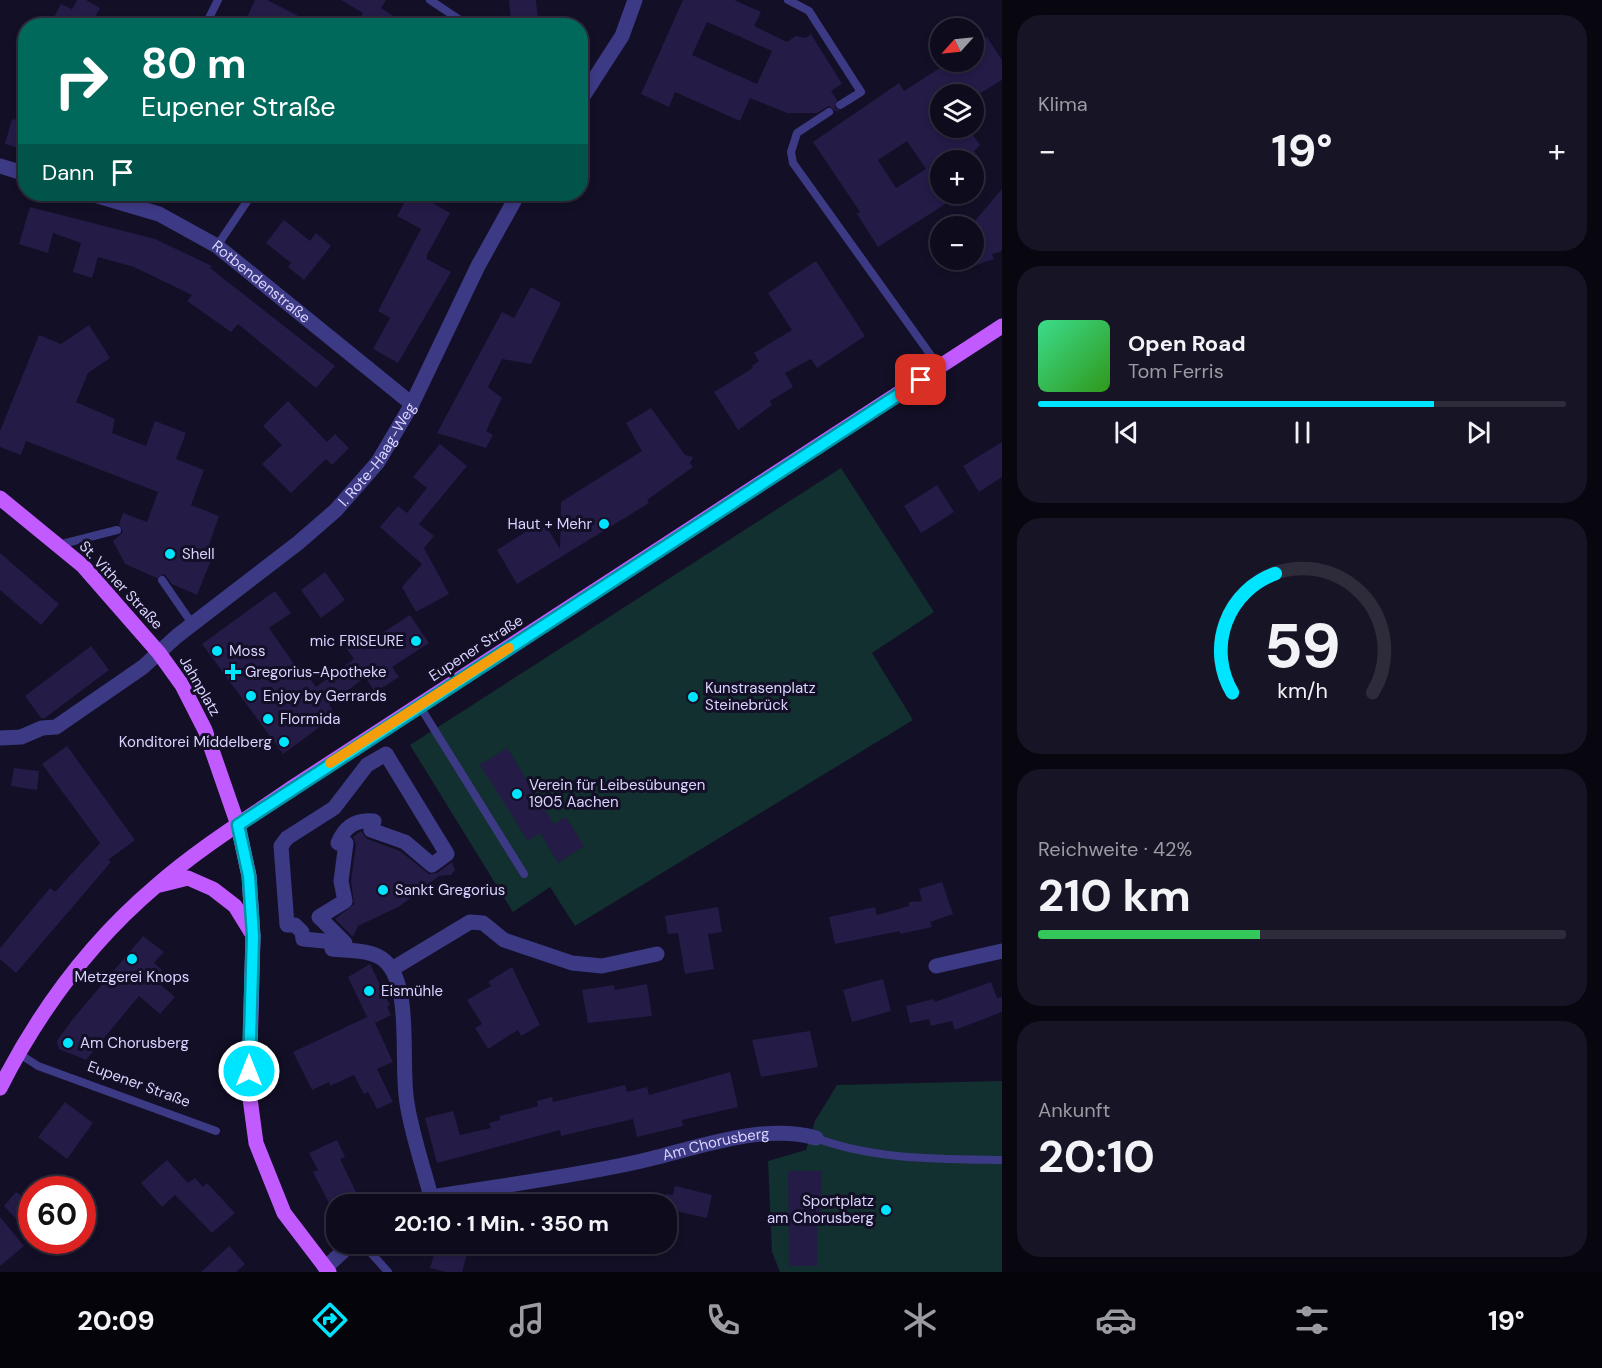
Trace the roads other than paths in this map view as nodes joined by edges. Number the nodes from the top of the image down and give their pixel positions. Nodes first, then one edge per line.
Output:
1 (218, 0) edge
2 (430, 0) edge
3 (635, 0) edge
4 (788, 0) edge
5 (209, 18) edge
6 (457, 18) edge
7 (588, 88) edge
8 (840, 105) dead end
9 (829, 112) dead end
10 (0, 166) edge
11 (18, 172) edge
12 (139, 201) edge
13 (247, 201) edge
14 (514, 201) edge
15 (217, 246) junction
16 (1002, 326) edge
17 (940, 368) junction
18 (412, 404) junction
19 (0, 498) edge
20 (117, 530) dead end
21 (58, 545) junction
22 (162, 580) dead end
23 (193, 625) junction
24 (159, 653) junction
25 (419, 705) junction
26 (0, 738) edge
27 (238, 825) junction
28 (524, 874) dead end
29 (154, 887) junction
30 (284, 892) joint
31 (253, 936) junction
32 (313, 947) dead end
33 (1002, 951) edge
34 (657, 954) dead end
35 (936, 966) dead end
36 (392, 969) junction
37 (18, 1053) junction
38 (0, 1088) edge
39 (216, 1131) dead end
40 (816, 1138) joint
41 (1002, 1160) edge
42 (430, 1194) edge
43 (449, 1194) edge
44 (342, 1254) edge
45 (372, 1254) edge
46 (327, 1270) edge
47 (388, 1272) edge

1 - 5 lane
2 - 6 lane
3 - 7 street
4 - 8 lane
9 - 17 lane
10 - 11 street
12 - 15 street, Rotbendenstraße
13 - 15 lane
14 - 18 street, I. Rote-Haag-Weg
15 - 18 street, Rotbendenstraße
16 - 17 main road, Eupener Straße
17 - 25 main road, Eupener Straße
18 - 23 street, I. Rote-Haag-Weg
19 - 21 main road, St. Vither Straße
20 - 21 lane
21 - 24 main road, St. Vither Straße
22 - 23 lane
23 - 24 street, I. Rote-Haag-Weg
24 - 26 street, Jahnplatz
24 - 27 main road, Jahnplatz
25 - 27 main road, Eupener Straße
25 - 28 lane
27 - 29 main road, Eupener Straße
27 - 31 main road, Jahnplatz
29 - 31 main road
29 - 37 main road, Eupener Straße
30 - 30 street
31 - 46 main road, Jahnplatz
32 - 36 street
33 - 35 street
34 - 36 street
36 - 42 street
37 - 38 main road, Eupener Straße
37 - 39 lane, Eupener Straße
40 - 41 lane, Am Chorusberg
40 - 43 street, Am Chorusberg
44 - 46 street
45 - 47 lane

